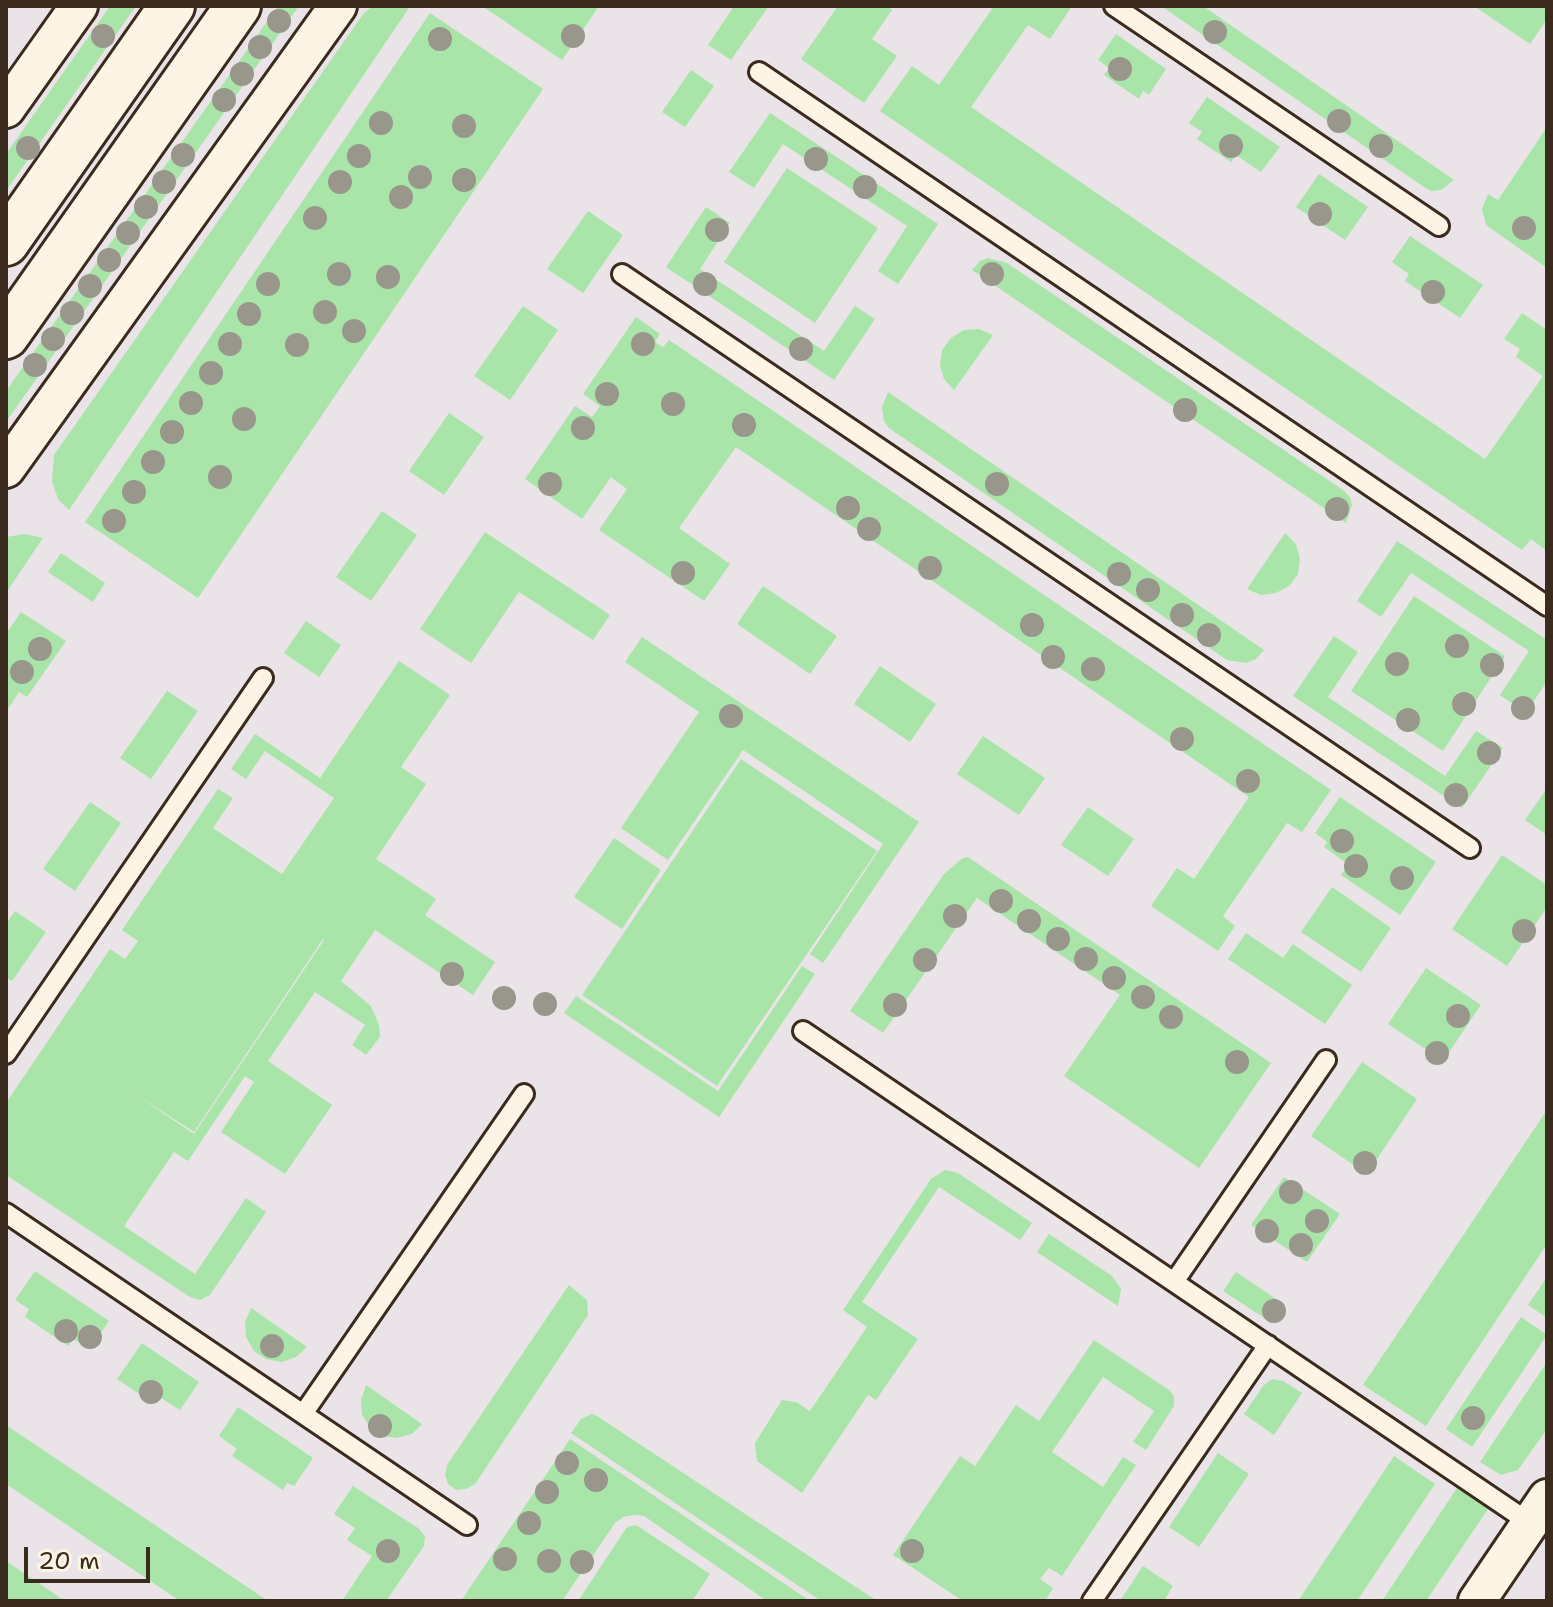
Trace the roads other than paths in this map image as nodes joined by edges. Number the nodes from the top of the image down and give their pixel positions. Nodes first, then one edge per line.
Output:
1 (79, 6) edge
2 (172, 6) edge
3 (238, 6) edge
4 (338, 6) edge
5 (1114, 6) edge
6 (759, 72) dead end
7 (6, 109) edge
8 (1439, 226) dead end
9 (6, 243) edge
10 (622, 274) dead end
11 (6, 336) edge
12 (6, 469) edge
13 (1547, 606) edge
14 (263, 678) dead end
15 (1470, 848) dead end
16 (803, 1031) dead end
17 (6, 1054) edge
18 (1326, 1060) dead end
19 (524, 1094) dead end
20 (6, 1213) edge
21 (1174, 1282) junction
22 (1268, 1345) junction
23 (303, 1414) junction
24 (1539, 1510) edge
25 (467, 1525) dead end
26 (1092, 1601) edge
27 (1477, 1601) edge

1 - 7 street
2 - 9 main road
3 - 11 main road
4 - 12 street
5 - 8 lane
6 - 13 lane
10 - 15 lane
14 - 17 lane
16 - 21 lane
18 - 21 lane
19 - 23 lane
20 - 23 lane
21 - 22 lane
22 - 24 lane
22 - 26 lane
23 - 25 lane
24 - 27 street

